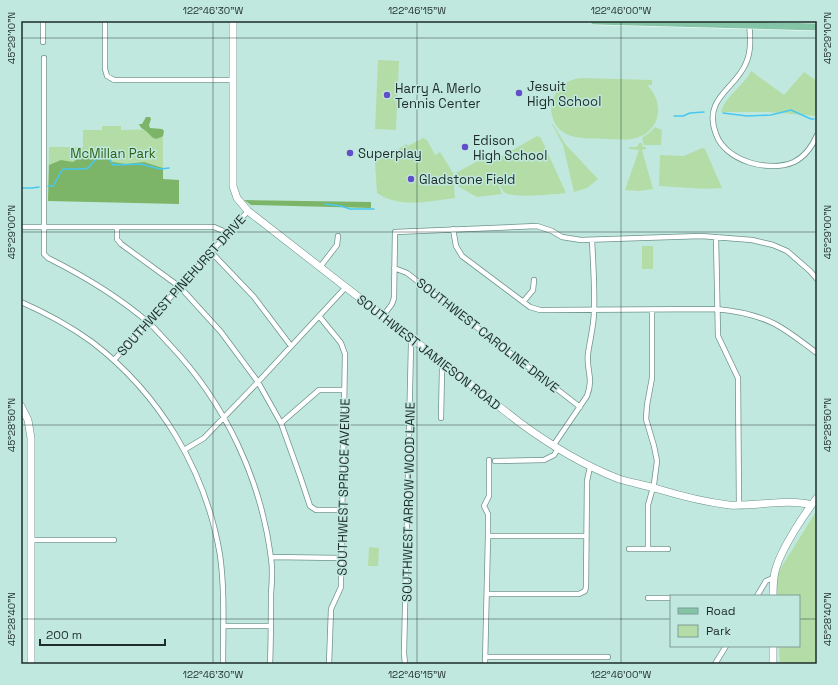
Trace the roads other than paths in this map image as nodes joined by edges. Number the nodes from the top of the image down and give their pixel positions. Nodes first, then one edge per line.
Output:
1 (43, 21) edge
2 (105, 21) edge
3 (233, 21) edge
4 (594, 21) edge
5 (749, 23) edge
6 (817, 27) edge
7 (43, 42) dead end
8 (44, 58) dead end
9 (233, 80) junction
10 (817, 135) edge
11 (248, 211) junction
12 (21, 227) edge
13 (44, 227) junction
14 (117, 227) junction
15 (453, 229) junction
16 (228, 233) junction
17 (338, 236) dead end
18 (716, 237) junction
19 (592, 240) junction
20 (211, 252) junction
21 (320, 267) junction
22 (394, 268) junction
23 (817, 279) edge
24 (534, 280) dead end
25 (180, 287) junction
26 (346, 287) junction
27 (21, 302) edge
28 (522, 302) junction
29 (717, 309) junction
30 (652, 310) junction
31 (594, 311) junction
32 (319, 316) junction
33 (383, 316) junction
34 (148, 322) junction
35 (413, 340) junction
36 (291, 346) junction
37 (817, 353) edge
38 (114, 360) junction
39 (445, 364) junction
40 (258, 382) junction
41 (344, 390) junction
42 (21, 406) edge
43 (580, 407) junction
44 (224, 417) junction
45 (441, 418) dead end
46 (281, 423) junction
47 (555, 447) junction
48 (184, 450) junction
49 (489, 460) dead end
50 (495, 461) dead end
51 (590, 466) junction
52 (653, 488) junction
53 (817, 498) edge
54 (739, 505) junction
55 (811, 505) junction
56 (342, 510) junction
57 (488, 536) junction
58 (586, 536) junction
59 (32, 540) junction
60 (114, 540) dead end
61 (629, 549) dead end
62 (648, 549) junction
63 (668, 549) dead end
64 (271, 557) junction
65 (341, 558) junction
66 (773, 578) junction
67 (487, 594) junction
68 (757, 595) edge
69 (773, 595) edge
70 (648, 598) dead end
71 (670, 598) edge
72 (224, 626) junction
73 (271, 626) junction
74 (725, 647) edge
75 (773, 647) edge
76 (485, 657) junction
77 (608, 657) dead end
78 (31, 664) edge
79 (223, 664) edge
80 (270, 664) edge
81 (329, 664) edge
82 (405, 664) edge
83 (484, 664) edge
84 (715, 664) edge
85 (773, 664) edge

1 - 7 street
2 - 9 street
3 - 9 street, SOUTHWEST JAMIESON ROAD
4 - 5 main road
5 - 6 main road
5 - 10 street
8 - 13 street
9 - 11 street, SOUTHWEST JAMIESON ROAD
11 - 16 street, SOUTHWEST PINEHURST DRIVE
11 - 21 street, SOUTHWEST JAMIESON ROAD
12 - 13 street
13 - 14 street
13 - 34 street
14 - 16 street
14 - 25 street
15 - 19 street
15 - 22 street
15 - 28 street
16 - 20 street, SOUTHWEST PINEHURST DRIVE
17 - 21 street
18 - 19 street
18 - 23 street
18 - 29 street
19 - 31 street
20 - 25 street, SOUTHWEST PINEHURST DRIVE
20 - 36 street
21 - 26 street, SOUTHWEST JAMIESON ROAD
22 - 33 street
22 - 43 street, SOUTHWEST CAROLINE DRIVE
24 - 28 street
25 - 34 street, SOUTHWEST PINEHURST DRIVE
25 - 40 street
26 - 32 street
26 - 33 street, SOUTHWEST JAMIESON ROAD
27 - 38 street
28 - 31 street
29 - 30 street
29 - 37 street
29 - 54 street
30 - 31 street
30 - 52 street
31 - 43 street
32 - 36 street
32 - 41 street, SOUTHWEST SPRUCE AVENUE
33 - 35 street, SOUTHWEST JAMIESON ROAD
34 - 38 street, SOUTHWEST PINEHURST DRIVE
34 - 44 street
35 - 39 street, SOUTHWEST JAMIESON ROAD
35 - 82 street, SOUTHWEST ARROW-WOOD LANE
36 - 40 street
38 - 48 street
39 - 45 street
39 - 47 street, SOUTHWEST JAMIESON ROAD
40 - 44 street
40 - 46 street
41 - 46 street
41 - 56 street, SOUTHWEST SPRUCE AVENUE
42 - 59 street
43 - 47 street
44 - 48 street
44 - 64 street
46 - 56 street
47 - 50 street
47 - 51 street, SOUTHWEST JAMIESON ROAD
48 - 72 street
49 - 57 street
51 - 52 street, SOUTHWEST JAMIESON ROAD
51 - 58 street
52 - 54 street, SOUTHWEST JAMIESON ROAD
52 - 62 street
53 - 55 street
54 - 55 street, SOUTHWEST JAMIESON ROAD
55 - 66 street
56 - 65 street, SOUTHWEST SPRUCE AVENUE
57 - 58 street
57 - 67 street
58 - 67 street
59 - 60 street
59 - 78 street
61 - 62 street
62 - 63 street
64 - 65 street
64 - 73 street
65 - 81 street, SOUTHWEST SPRUCE AVENUE
66 - 68 street
66 - 69 street
67 - 76 street
70 - 71 street
72 - 73 street
72 - 79 street
73 - 80 street
74 - 84 street
75 - 85 street
76 - 77 street
76 - 83 street

